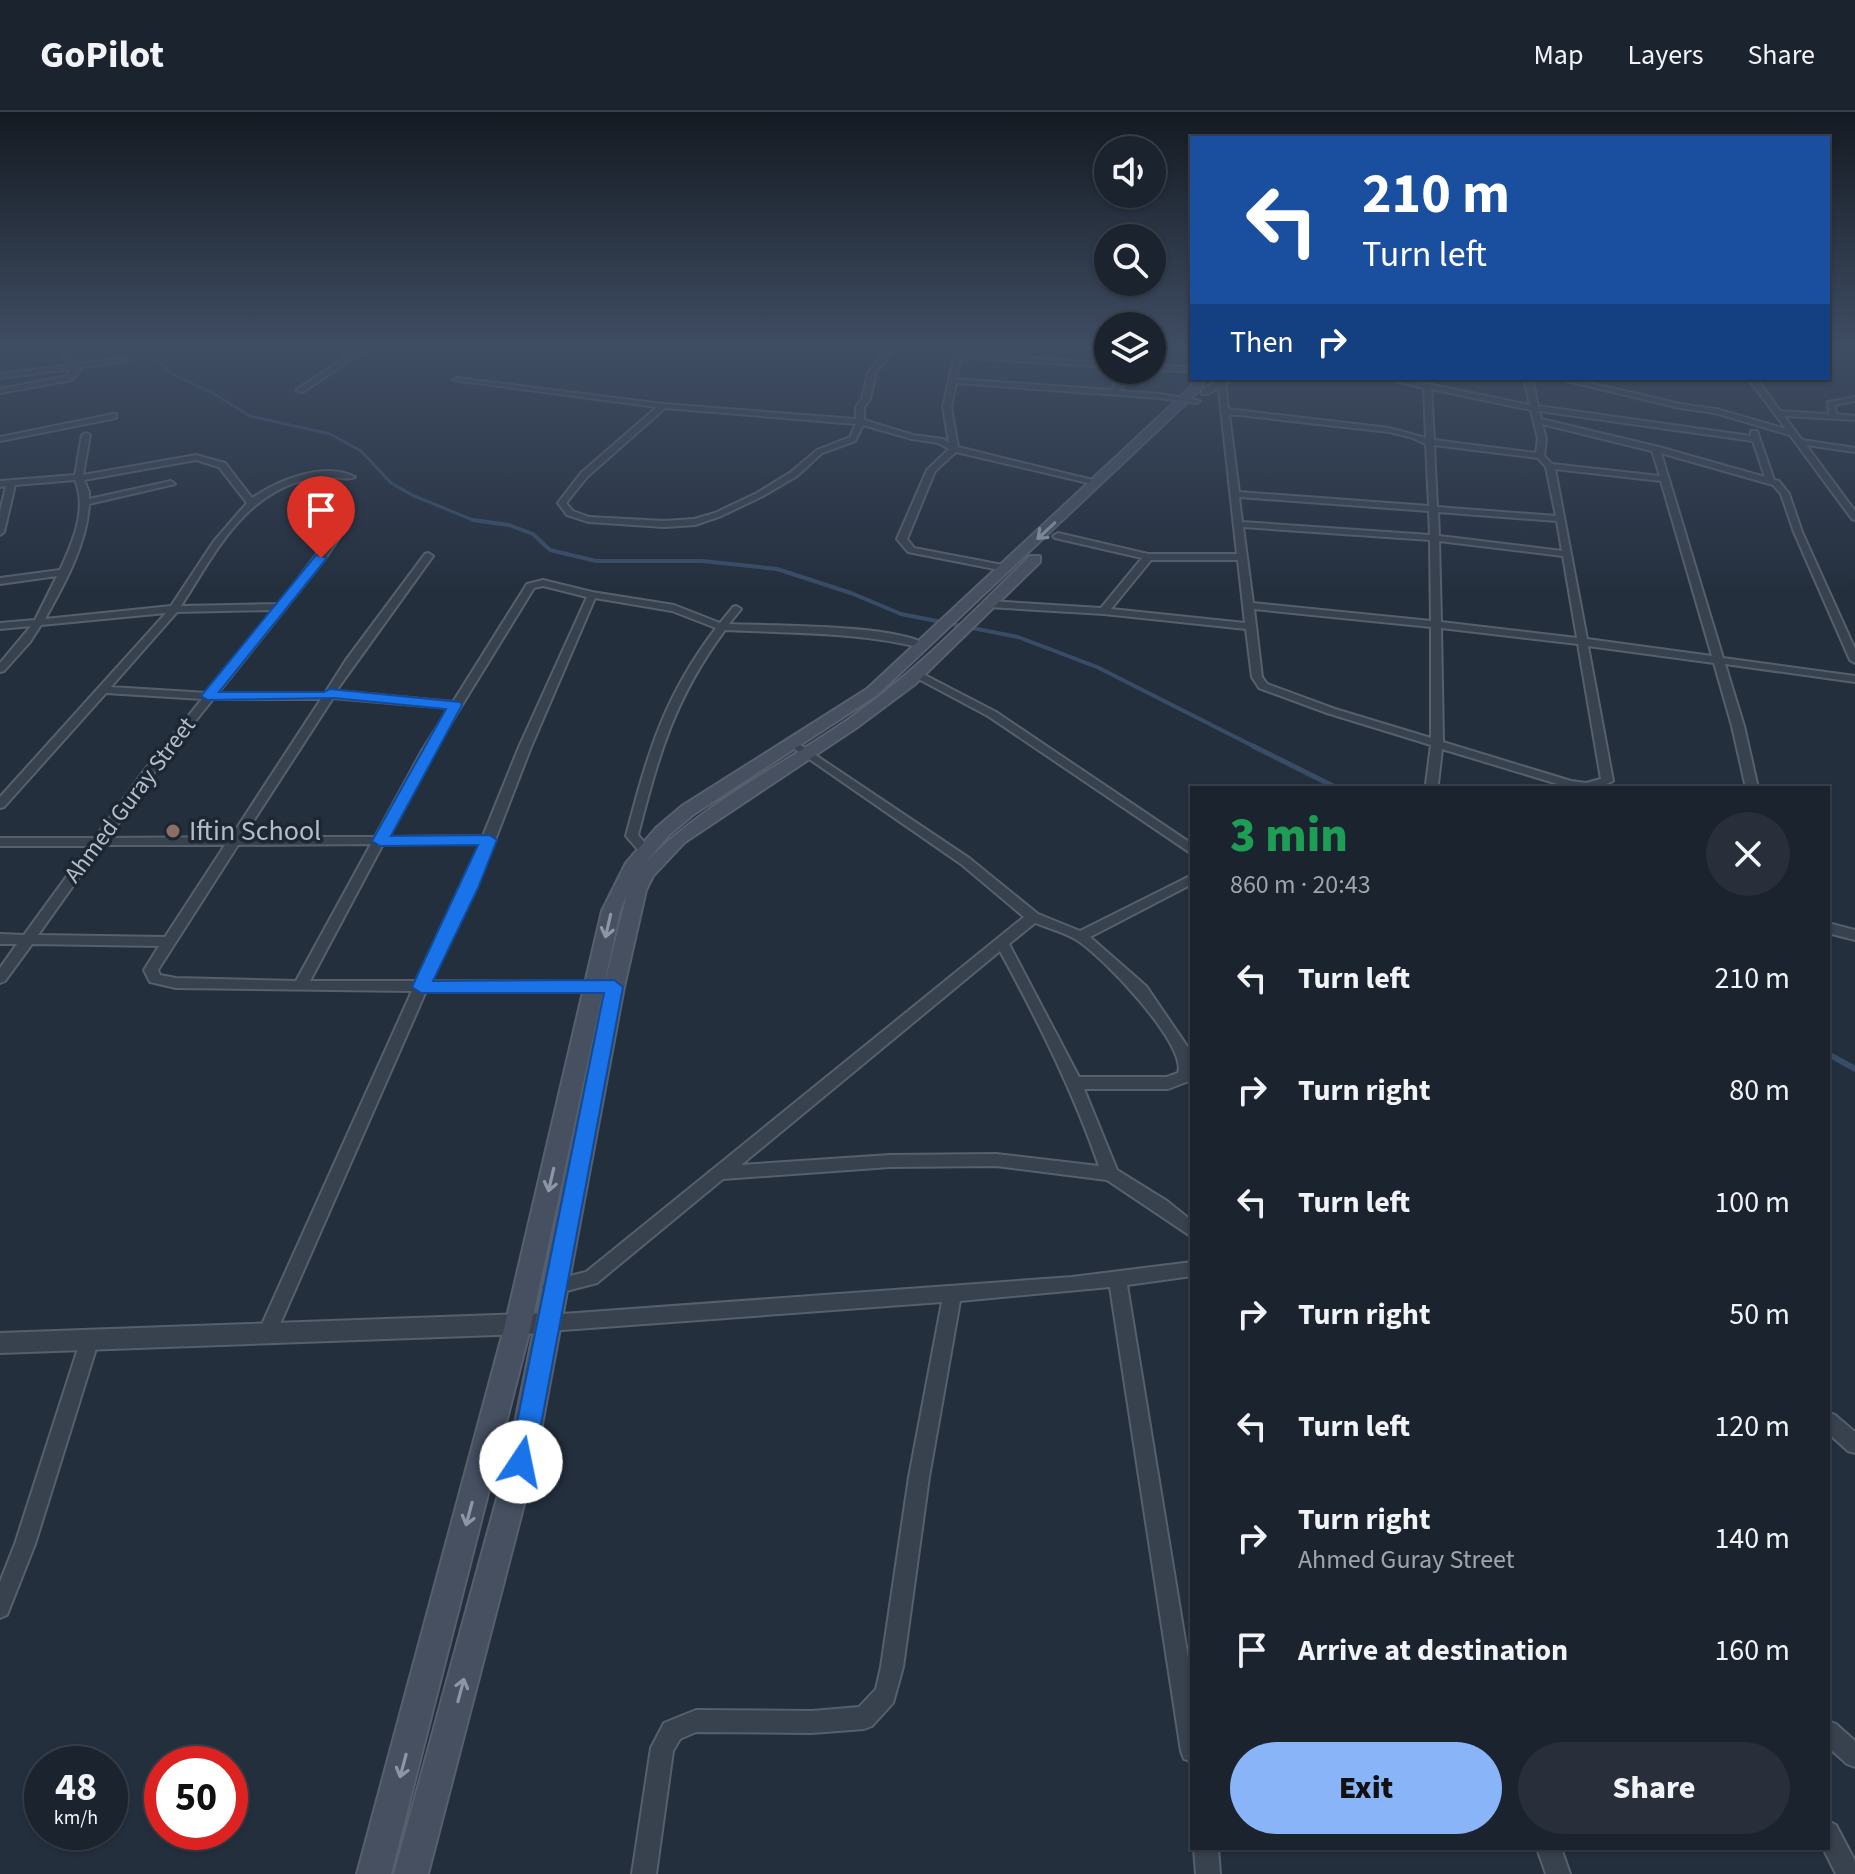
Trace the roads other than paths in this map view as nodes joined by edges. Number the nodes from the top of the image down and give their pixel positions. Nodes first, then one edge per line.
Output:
1 (58, 427) edge
2 (639, 427) edge
3 (858, 427) edge
4 (879, 427) edge
5 (950, 427) edge
6 (1161, 427) edge
7 (1166, 427) edge
8 (1228, 427) edge
9 (1365, 427) edge
10 (1426, 427) edge
11 (1539, 427) edge
12 (1567, 427) edge
13 (1671, 427) edge
14 (1752, 427) edge
15 (1770, 427) edge
16 (1788, 427) edge
17 (1792, 433) junction
18 (86, 435) dead end
19 (0, 439) edge
20 (1755, 439) junction
21 (1428, 442) junction
22 (1799, 442) junction
23 (954, 449) junction
24 (1656, 449) junction
25 (1855, 450) edge
26 (1540, 456) junction
27 (1550, 466) junction
28 (351, 477) dead end
29 (79, 479) junction
30 (1666, 479) junction
31 (1770, 480) junction
32 (1097, 482) junction
33 (11, 483) junction
34 (0, 484) edge
35 (171, 484) dead end
36 (1237, 494) junction
37 (87, 502) junction
38 (251, 503) junction
39 (1432, 507) junction
40 (343, 508) dead end
41 (1855, 517) edge
42 (1560, 519) junction
43 (1239, 524) junction
44 (0, 532) edge
45 (1058, 536) junction
46 (1434, 538) junction
47 (1565, 554) junction
48 (428, 556) dead end
49 (1148, 557) junction
50 (1243, 557) junction
51 (1005, 568) junction
52 (62, 573) junction
53 (0, 581) edge
54 (592, 595) junction
55 (987, 606) junction
56 (1249, 606) junction
57 (282, 607) junction
58 (173, 609) junction
59 (736, 609) dead end
60 (1104, 611) junction
61 (38, 621) junction
62 (0, 626) edge
63 (1435, 626) junction
64 (721, 627) junction
65 (1251, 627) junction
66 (1581, 641) junction
67 (933, 643) junction
68 (1855, 660) edge
69 (1719, 662) junction
70 (0, 669) edge
71 (917, 674) junction
72 (1855, 679) edge
73 (101, 690) junction
74 (330, 695) junction
75 (208, 696) junction
76 (455, 705) junction
77 (1437, 743) junction
78 (801, 748) junction
79 (1432, 784) dead end
80 (1577, 786) edge
81 (1591, 786) edge
82 (1751, 786) edge
83 (0, 804) edge
84 (489, 840) junction
85 (380, 841) junction
86 (0, 842) edge
87 (96, 843) junction
88 (235, 843) junction
89 (644, 849) junction
90 (1190, 849) edge
91 (1190, 880) edge
92 (1033, 917) junction
93 (1830, 929) edge
94 (1855, 935) edge
95 (1081, 936) junction
96 (0, 939) edge
97 (30, 939) junction
98 (171, 942) junction
99 (1002, 943) junction
100 (0, 978) edge
101 (300, 986) junction
102 (421, 987) junction
103 (604, 987) junction
104 (1075, 1083) junction
105 (717, 1173) junction
106 (1110, 1174) junction
107 (1190, 1228) edge
108 (1190, 1269) edge
109 (1117, 1278) junction
110 (556, 1287) junction
111 (526, 1289) junction
112 (952, 1295) junction
113 (549, 1323) junction
114 (518, 1325) junction
115 (268, 1331) junction
116 (90, 1339) junction
117 (0, 1343) edge
118 (1830, 1423) edge
119 (1855, 1444) edge
120 (0, 1608) edge
121 (1830, 1734) edge
122 (1190, 1738) edge
123 (1855, 1756) edge
124 (1830, 1837) edge
125 (1206, 1850) edge
126 (1550, 1850) edge
127 (374, 1874) edge
128 (411, 1874) edge
129 (644, 1874) edge
130 (1208, 1874) edge
131 (1558, 1874) edge
132 (1849, 1874) edge

1 - 19 street
2 - 3 street
4 - 23 street
5 - 23 street
6 - 32 main road
7 - 45 main road
8 - 36 street
9 - 21 street
10 - 21 street
11 - 26 street
12 - 24 street
13 - 20 street
14 - 20 street
15 - 17 street
16 - 17 street
17 - 22 street
18 - 29 street
20 - 31 street
21 - 26 street
21 - 39 street
22 - 25 street
22 - 41 street
23 - 32 street
23 - 51 street
24 - 30 street
24 - 31 street
26 - 27 street
27 - 30 street
27 - 42 street
28 - 38 street
29 - 33 street
29 - 37 street
29 - 38 street
30 - 69 street
31 - 68 street
32 -> 51 main road
33 - 34 street
33 - 44 street
35 - 37 street
36 - 39 street
36 - 43 street
37 - 52 street
38 - 58 street
39 - 42 street
39 - 46 street
40 - 57 street, Ahmed Guray Street
42 - 47 street
43 - 46 street
43 - 50 street
45 - 49 street
45 - 55 main road
46 - 47 street
46 - 63 street
47 - 66 street
48 - 74 street
49 - 50 street
49 - 60 street
50 - 56 street
51 - 67 main road
52 - 53 street
52 - 61 street
54 - 64 street
54 - 76 street
54 - 84 street
55 - 60 street
55 - 67 main road
56 - 63 street
56 - 65 street
57 - 58 street
57 - 75 street, Ahmed Guray Street
58 - 61 street
58 - 73 street
59 - 64 street
60 - 65 street
61 - 62 street
61 - 70 street
63 - 66 street
63 - 77 street
64 - 67 street
64 - 89 street
65 - 77 street
66 - 69 street
66 - 81 street
67 - 71 main road
67 - 78 main road
69 - 72 street
69 - 82 street
71 - 78 main road
71 - 90 street
73 - 75 street
73 - 83 street
74 - 75 street
74 - 76 street
74 - 88 street
75 - 87 street, Ahmed Guray Street
76 - 85 street
77 - 79 street
77 - 80 street
78 - 89 main road
78 - 92 street
78 - 103 main road
84 - 85 street
84 - 102 street
85 - 88 street
85 - 101 street
86 - 87 street
87 - 88 street
87 - 97 street, Ahmed Guray Street
88 - 98 street
89 -> 103 main road
91 - 95 street
92 - 95 street
92 - 99 street
93 - 94 street
95 - 104 street
96 - 97 street
97 - 98 street
97 - 100 street, Ahmed Guray Street
98 - 101 street
99 - 104 street
99 - 105 street
101 - 102 street
102 - 103 street
102 - 115 street
103 - 110 main road
103 -> 111 main road
104 - 106 street
105 - 106 street
105 - 110 street
106 - 107 street
108 - 109 street
109 - 112 street
109 - 122 street
110 - 111 street
110 - 113 main road
111 - 114 main road
112 - 113 street
112 - 129 street
113 - 114 street
128 -> 113 main road
114 - 115 street
114 -> 127 main road
115 - 116 street
116 - 117 street
116 - 120 street
118 - 119 street
121 - 123 street
124 - 132 street
125 - 130 street
126 - 131 street

